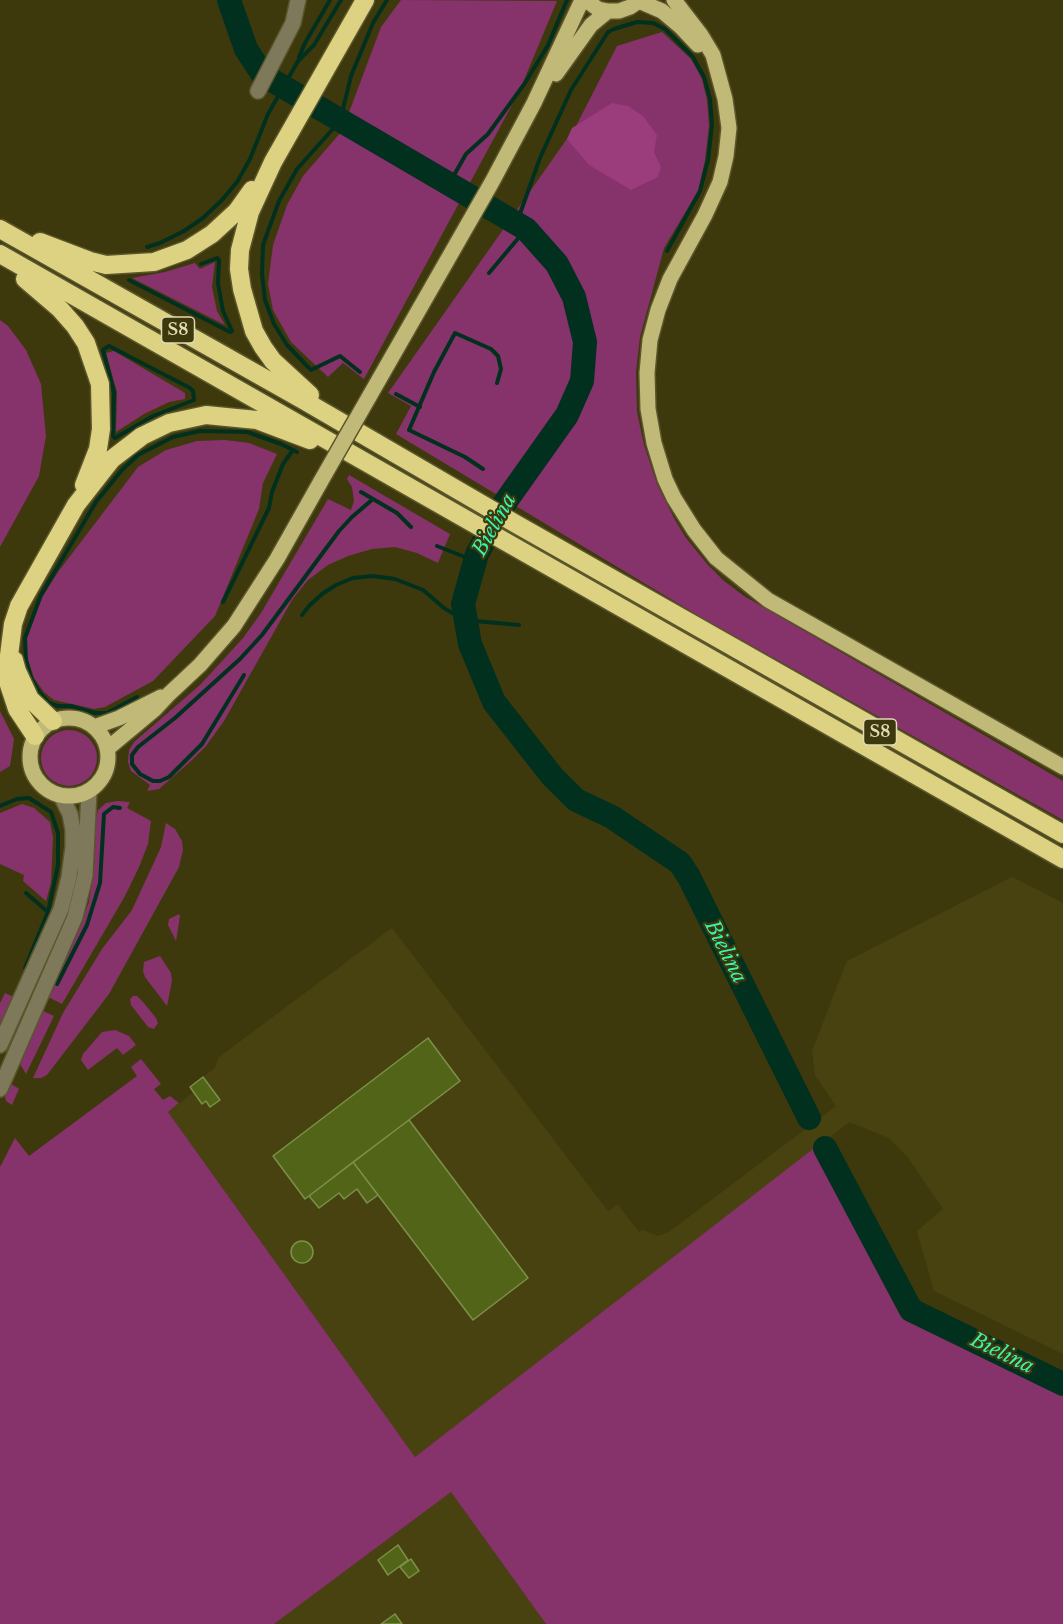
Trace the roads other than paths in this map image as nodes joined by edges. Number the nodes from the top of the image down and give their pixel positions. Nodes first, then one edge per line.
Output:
1 (298, 0) edge
2 (365, 0) edge
3 (584, 0) edge
4 (674, 0) edge
5 (640, 1) edge
6 (608, 11) junction
7 (719, 77) junction
8 (258, 91) dead end
9 (534, 104) junction
10 (273, 162) junction
11 (0, 228) edge
12 (0, 254) edge
13 (0, 260) edge
14 (357, 430) junction
15 (346, 451) junction
16 (76, 505) junction
17 (10, 643) junction
18 (169, 694) junction
19 (53, 721) junction
20 (94, 727) junction
21 (35, 736) junction
22 (107, 749) junction
23 (1063, 767) edge
24 (90, 791) junction
25 (62, 796) junction
26 (1063, 834) edge
27 (1063, 859) edge
28 (0, 1045) edge
29 (0, 1089) edge

1 - 8 street
2 - 10 highway
3 - 6 main road
3 - 9 main road
4 - 7 main road
5 - 6 main road
5 - 7 main road
6 - 9 main road
7 - 23 main road
9 - 18 main road, bridge
10 - 11 highway
10 - 14 highway
11 - 14 highway, S8
12 - 15 highway, S8
13 - 16 highway
14 - 26 highway, S8
15 - 16 highway
15 - 27 highway, S8
16 - 17 highway
17 - 19 highway
17 - 21 highway
18 - 20 main road
18 - 22 main road
19 - 20 main road
19 - 21 main road
20 - 22 main road
21 - 25 main road
22 - 24 main road
24 - 25 main road
24 - 29 street
25 - 28 street

